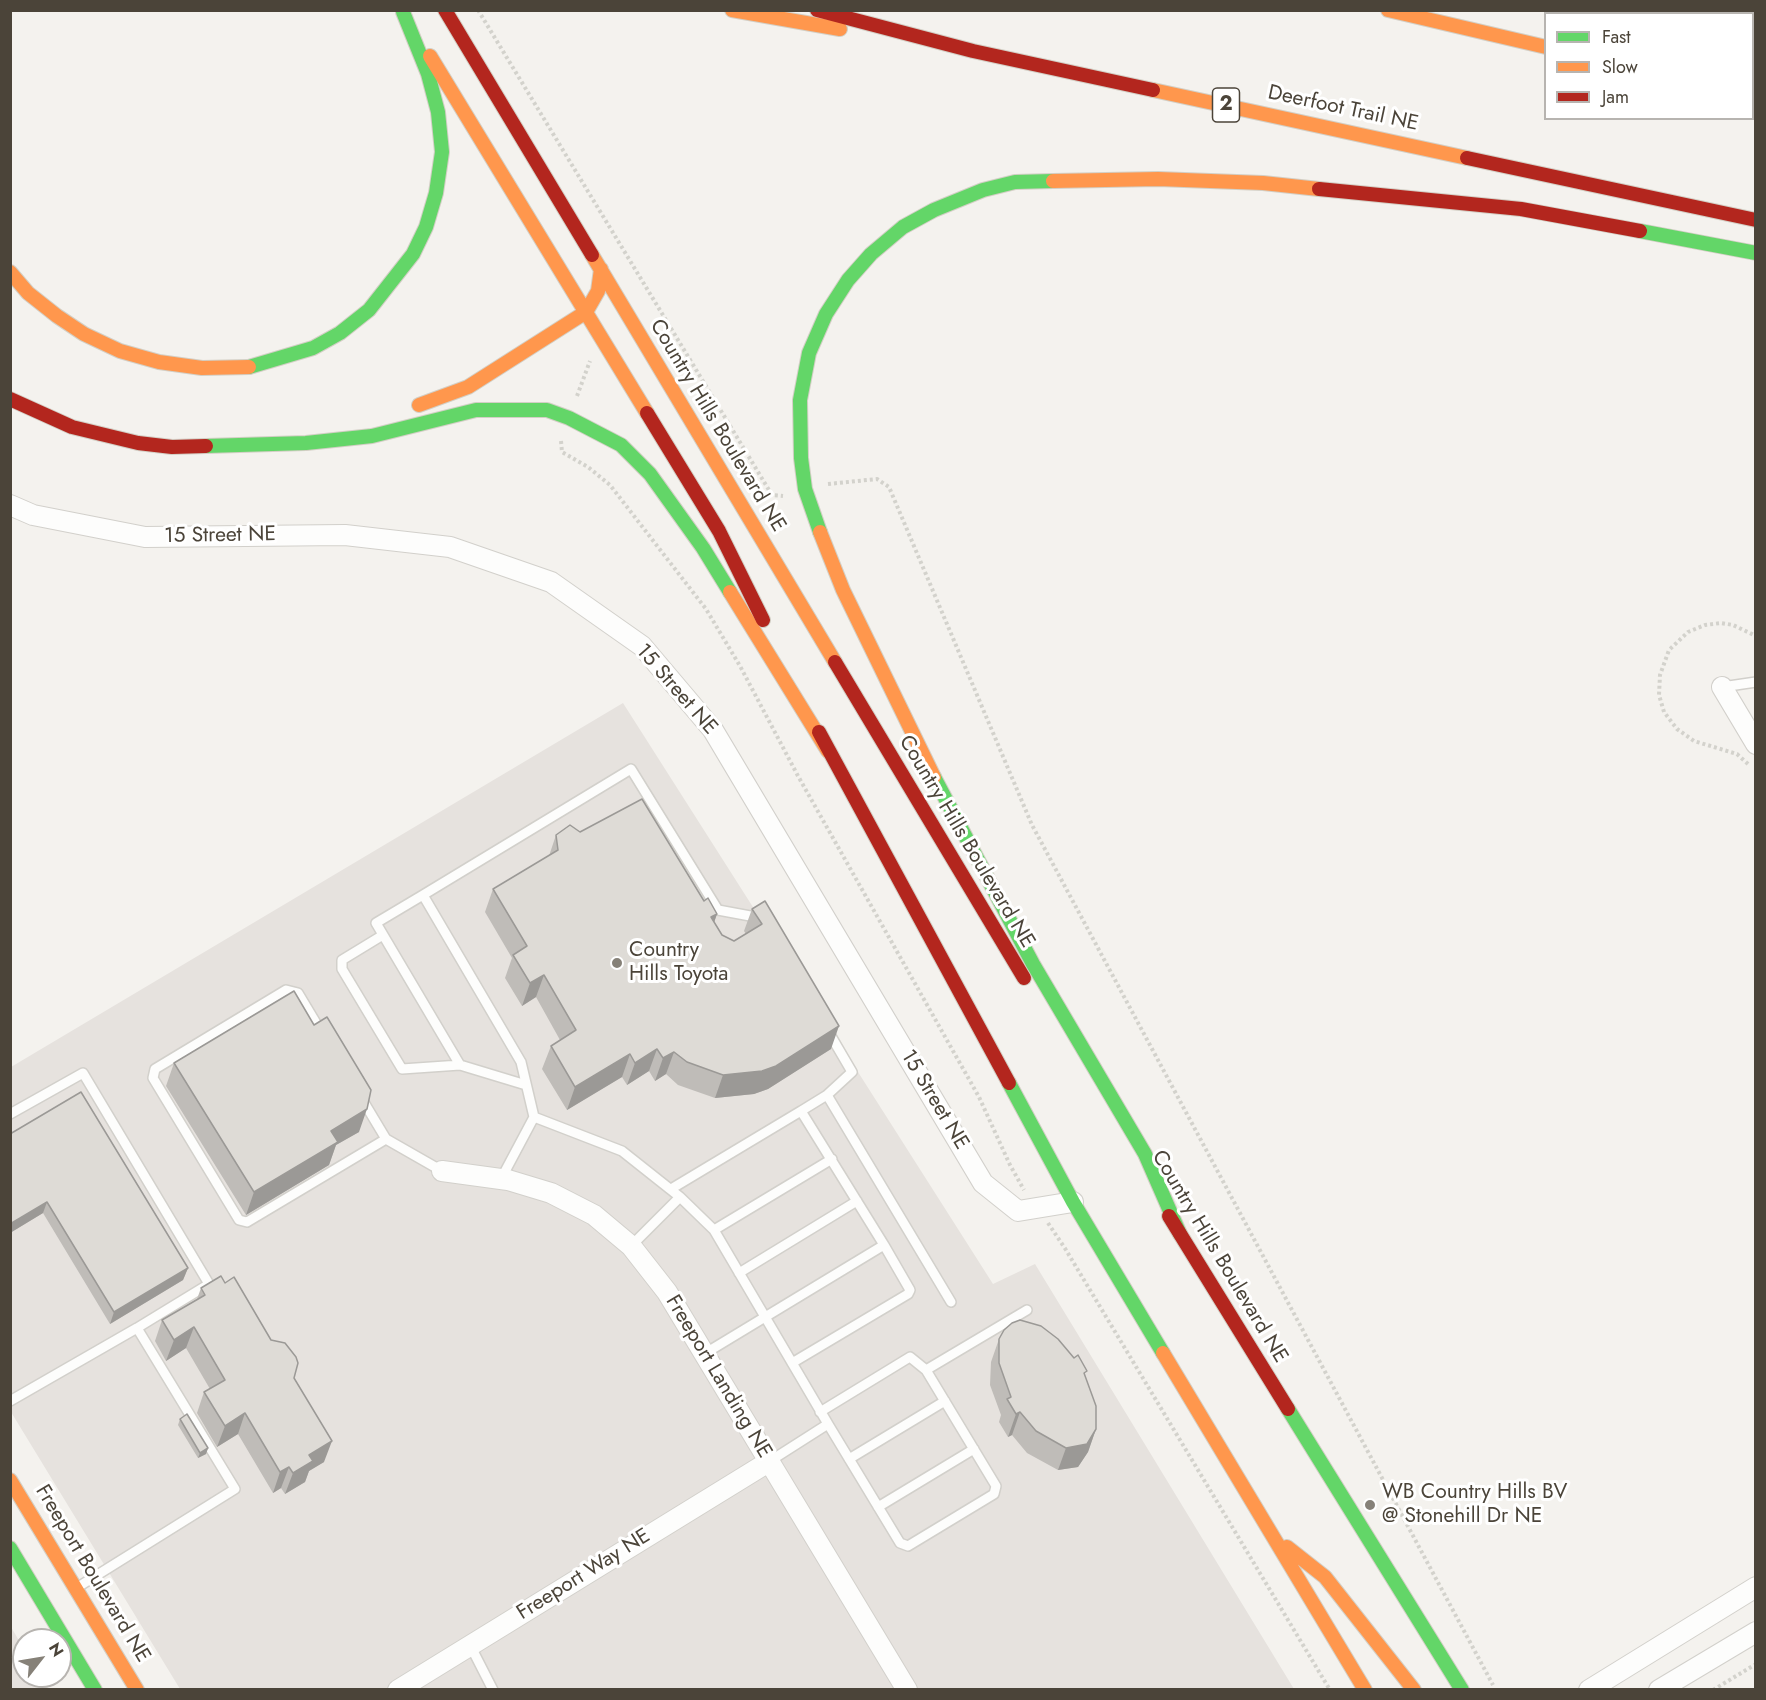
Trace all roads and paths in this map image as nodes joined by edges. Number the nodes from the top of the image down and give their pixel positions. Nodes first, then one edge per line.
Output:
1 (445, 10) edge
2 (478, 10) edge
3 (732, 10) edge
4 (816, 10) edge
5 (1388, 10) edge
6 (403, 12) edge
7 (1544, 47) edge
8 (973, 51) junction
9 (1755, 220) edge
10 (1755, 253) edge
11 (601, 269) junction
12 (10, 272) edge
13 (586, 312) junction
14 (588, 351) dead end
15 (10, 384) edge
16 (576, 398) dead end
17 (10, 399) edge
18 (402, 411) dead end
19 (133, 426) dead end
20 (563, 436) dead end
21 (805, 489) junction
22 (10, 505) edge
23 (1755, 636) edge
24 (1755, 682) edge
25 (1722, 687) joint
26 (1755, 744) edge
27 (828, 751) junction
28 (1748, 764) dead end
29 (423, 895) junction
30 (767, 929) edge
31 (383, 935) junction
32 (822, 1021) edge
33 (327, 1042) edge
34 (460, 1065) junction
35 (526, 1085) junction
36 (357, 1090) edge
37 (827, 1095) junction
38 (801, 1111) junction
39 (10, 1114) edge
40 (534, 1117) junction
41 (386, 1139) junction
42 (832, 1159) junction
43 (442, 1171) joint
44 (501, 1179) junction
45 (671, 1189) junction
46 (680, 1197) junction
47 (857, 1201) junction
48 (1073, 1202) junction
49 (1036, 1208) junction
50 (714, 1230) junction
51 (1180, 1234) junction
52 (884, 1245) junction
53 (631, 1246) junction
54 (739, 1273) junction
55 (951, 1302) dead end
56 (1027, 1310) dead end
57 (765, 1317) junction
58 (137, 1328) junction
59 (704, 1354) junction
60 (792, 1363) junction
61 (926, 1370) junction
62 (10, 1401) edge
63 (945, 1401) junction
64 (820, 1412) junction
65 (828, 1424) junction
66 (974, 1449) junction
67 (849, 1460) junction
68 (770, 1461) junction
69 (10, 1479) edge
70 (878, 1507) junction
71 (1275, 1536) junction
72 (10, 1548) edge
73 (1755, 1587) edge
74 (76, 1588) junction
75 (1755, 1632) edge
76 (470, 1645) junction
77 (1755, 1664) edge
78 (1353, 1670) junction
79 (1493, 1685) dead end
80 (95, 1689) edge
81 (137, 1689) edge
82 (398, 1689) edge
83 (494, 1689) edge
84 (907, 1689) edge
85 (1330, 1689) edge
86 (1358, 1689) edge
87 (1365, 1689) edge
88 (1414, 1689) edge
89 (1462, 1689) edge
90 (1589, 1689) edge
91 (1659, 1689) edge
92 (1713, 1689) edge

1 - 11 main road, Country Hills Boulevard NE
2 - 21 path
3 - 8 main road
4 - 8 main road, Deerfoot Trail NE / 2
5 - 7 main road
6 - 12 main road
6 - 13 main road
8 - 9 main road, Deerfoot Trail NE / 2
10 - 21 main road
11 - 13 main road
11 - 51 main road, Country Hills Boulevard NE
13 - 18 main road
13 - 27 main road
14 - 16 path
15 - 19 main road
17 - 27 main road
20 - 49 path
21 - 51 main road
21 - 79 path
22 - 49 street, 15 Street NE
23 - 28 path
24 - 25 lane
25 - 26 street
27 - 48 main road
29 - 30 lane
29 - 31 lane
29 - 35 lane
31 - 34 lane
31 - 34 lane
32 - 37 lane
33 - 41 lane
34 - 35 lane
35 - 40 lane
36 - 41 lane
37 - 38 lane
37 - 55 lane
38 - 42 lane
38 - 45 lane
39 - 58 lane
40 - 44 lane
40 - 45 lane
41 - 43 lane
42 - 47 lane
42 - 50 lane
43 - 44 street, Freeport Landing NE
44 - 53 street, Freeport Landing NE
45 - 46 lane
46 - 50 lane
46 - 53 lane
47 - 52 lane
47 - 54 lane
48 - 49 street, 15 Street NE
48 - 71 main road
49 - 85 path
50 - 54 lane
51 - 89 main road, Country Hills Boulevard NE
52 - 57 lane
52 - 60 lane
53 - 59 street, Freeport Landing NE
54 - 57 lane
56 - 61 lane
57 - 59 lane
57 - 60 lane
58 - 62 lane
58 - 74 lane
59 - 68 street, Freeport Landing NE
60 - 64 lane
61 - 63 lane
61 - 64 lane
63 - 66 lane
63 - 67 lane
64 - 65 lane
65 - 67 lane
65 - 68 lane
66 - 70 lane
66 - 70 lane
67 - 70 lane
68 - 76 street, Freeport Way NE
68 - 84 street, Freeport Landing NE
69 - 74 main road, Freeport Boulevard NE
71 - 78 main road
71 - 88 main road
72 - 80 main road
73 - 90 street
74 - 81 main road, Freeport Boulevard NE
75 - 91 street
76 - 82 street, Freeport Way NE
76 - 83 lane
77 - 92 path
78 - 86 main road
78 - 87 main road

